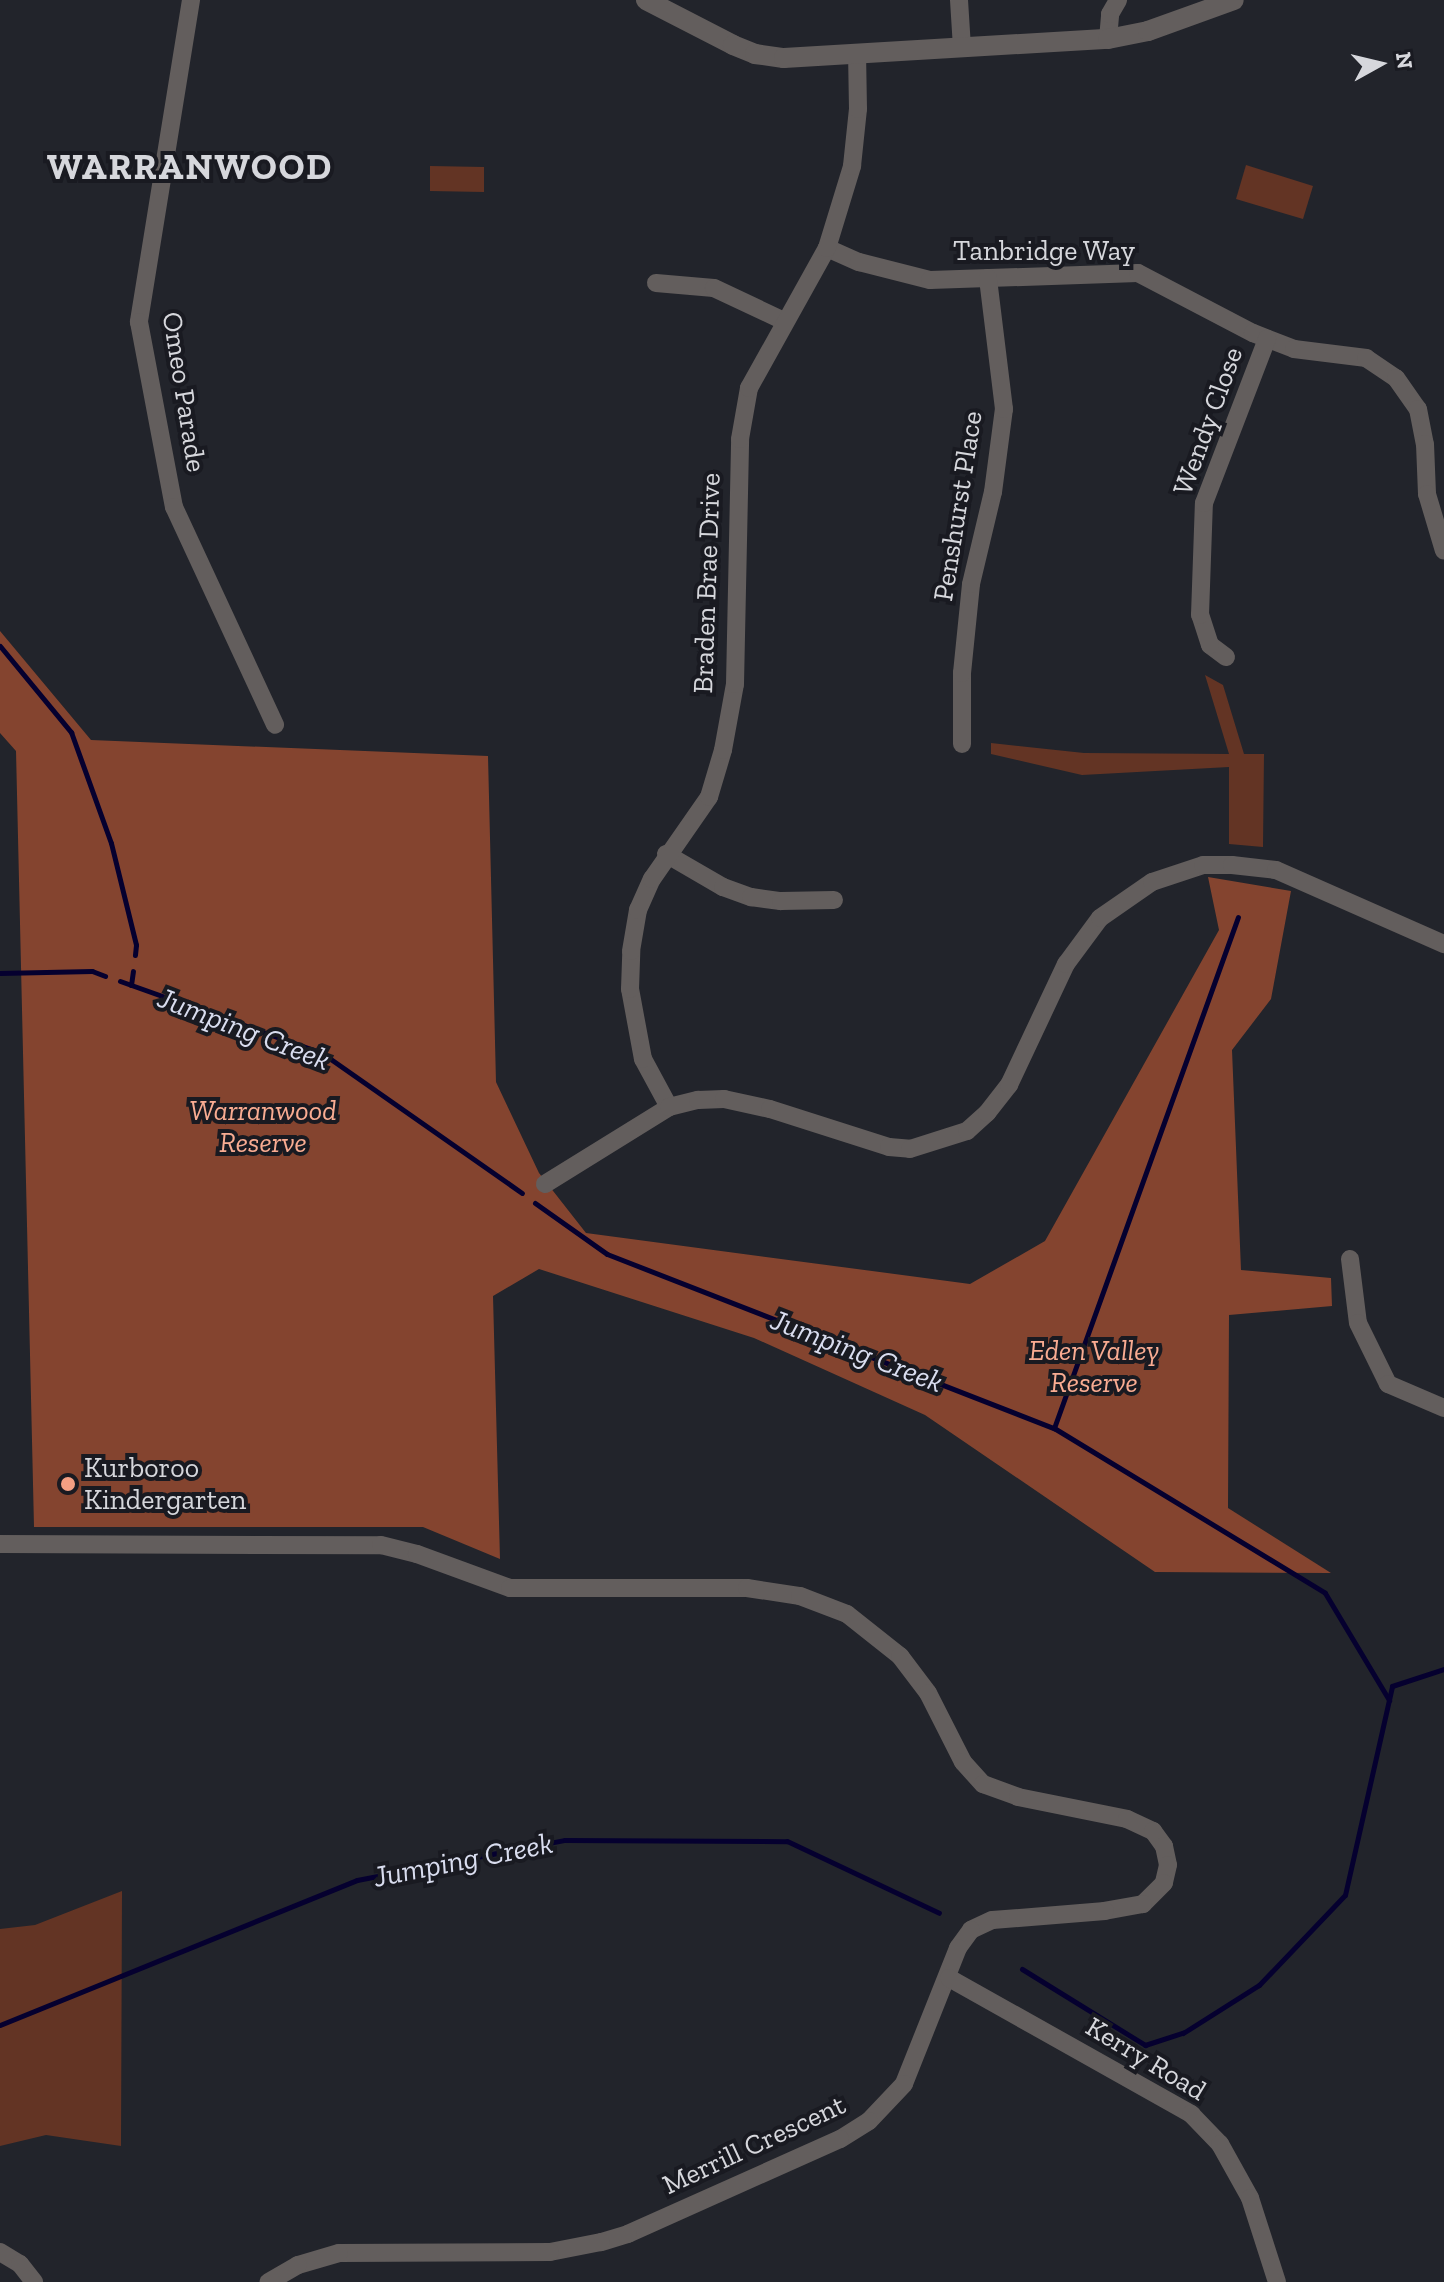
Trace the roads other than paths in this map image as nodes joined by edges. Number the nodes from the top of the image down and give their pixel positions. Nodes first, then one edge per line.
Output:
1 (191, 0) edge
2 (646, 0) edge
3 (959, 0) edge
4 (1118, 0) edge
5 (1234, 0) edge
6 (1108, 39) junction
7 (962, 48) junction
8 (857, 54) junction
9 (827, 248) junction
10 (988, 278) junction
11 (656, 283) dead end
12 (784, 321) junction
13 (1267, 339) junction
14 (1444, 551) edge
15 (1226, 657) dead end
16 (275, 725) dead end
17 (962, 744) dead end
18 (666, 854) junction
19 (834, 900) dead end
20 (1444, 944) edge
21 (669, 1107) junction
22 (545, 1184) dead end
23 (1350, 1259) dead end
24 (1444, 1408) edge
25 (0, 1544) edge
26 (949, 1978) junction
27 (0, 2252) edge
28 (34, 2282) edge
29 (269, 2282) edge
30 (1277, 2282) edge

1 - 16 street, Omeo Parade
2 - 8 street
3 - 7 street
4 - 6 street
5 - 6 street
6 - 7 street
7 - 8 street
8 - 9 street, Braden Brae Drive
9 - 10 street, Tanbridge Way
9 - 12 street, Braden Brae Drive
10 - 13 street, Tanbridge Way
10 - 17 street, Penshurst Place
11 - 12 street
12 - 18 street, Braden Brae Drive
13 - 14 street, Tanbridge Way
13 - 15 street, Wendy Close
18 - 19 street
18 - 21 street, Braden Brae Drive
20 - 21 street
21 - 22 street
23 - 24 street
25 - 26 street, Merrill Crescent
26 - 29 street, Merrill Crescent
26 - 30 street, Kerry Road
27 - 28 street

